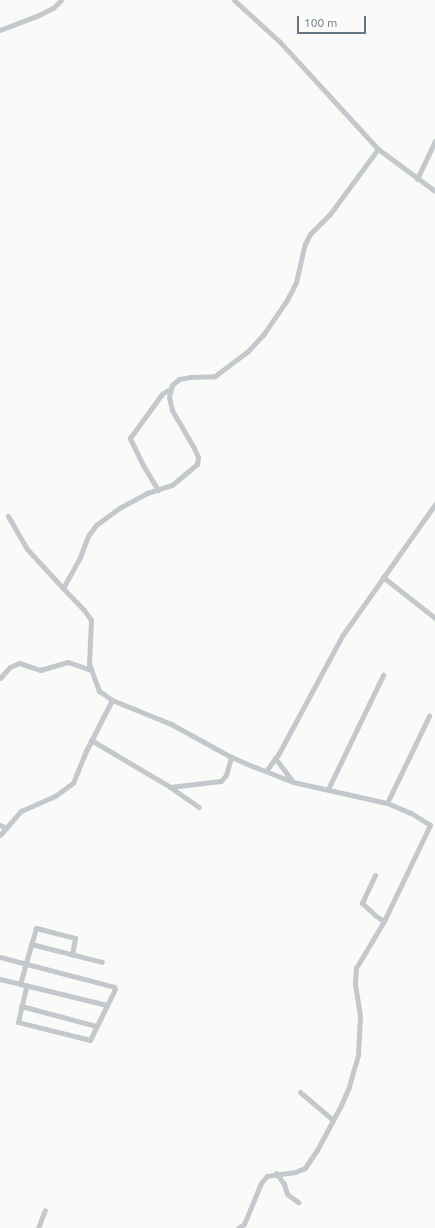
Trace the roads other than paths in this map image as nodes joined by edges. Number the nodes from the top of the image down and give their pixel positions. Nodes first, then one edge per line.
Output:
1 (61, 0) edge
2 (234, 0) edge
3 (0, 30) edge
4 (435, 141) edge
5 (378, 149) junction
6 (417, 179) junction
7 (435, 192) edge
8 (170, 389) junction
9 (158, 490) junction
10 (435, 504) edge
11 (8, 516) dead end
12 (383, 577) junction
13 (63, 588) junction
14 (435, 618) edge
15 (91, 670) junction
16 (382, 675) dead end
17 (0, 678) edge
18 (112, 700) junction
19 (429, 716) dead end
20 (91, 740) junction
21 (231, 757) junction
22 (275, 758) junction
23 (266, 771) junction
24 (293, 782) junction
25 (170, 787) junction
26 (328, 789) junction
27 (388, 803) junction
28 (199, 806) dead end
29 (0, 825) edge
30 (432, 826) edge
31 (6, 828) junction
32 (0, 835) edge
33 (375, 875) dead end
34 (384, 921) junction
35 (31, 944) junction
36 (72, 955) junction
37 (0, 957) edge
38 (102, 962) dead end
39 (26, 964) junction
40 (0, 979) edge
41 (20, 984) junction
42 (26, 986) junction
43 (107, 1005) junction
44 (21, 1006) junction
45 (96, 1026) junction
46 (300, 1092) dead end
47 (333, 1120) junction
48 (276, 1173) junction
49 (298, 1202) dead end
50 (45, 1210) dead end
51 (38, 1228) edge
52 (238, 1228) edge

1 - 3 street
2 - 5 street
4 - 6 street
5 - 6 street
5 - 8 street
6 - 7 street
8 - 9 street
8 - 9 street
9 - 13 street
10 - 12 street
11 - 13 street
12 - 14 street
12 - 22 street
13 - 15 street
15 - 17 street
15 - 18 street
16 - 26 street
18 - 20 street
18 - 21 street
19 - 27 street
20 - 25 street
20 - 31 street
21 - 23 street
21 - 25 street
22 - 23 street
22 - 24 street
23 - 24 street
24 - 26 street
25 - 28 street
26 - 27 street
27 - 30 street
29 - 31 street
30 - 34 street
31 - 32 street
33 - 34 street
34 - 47 street
35 - 36 street
35 - 36 street
35 - 39 street
36 - 38 street
37 - 39 street
39 - 41 street
39 - 43 street
40 - 41 street
41 - 42 street
42 - 43 street
42 - 44 street
43 - 45 street
44 - 45 street
44 - 45 street
46 - 47 street
47 - 48 street
48 - 49 street
48 - 52 street
50 - 51 street

